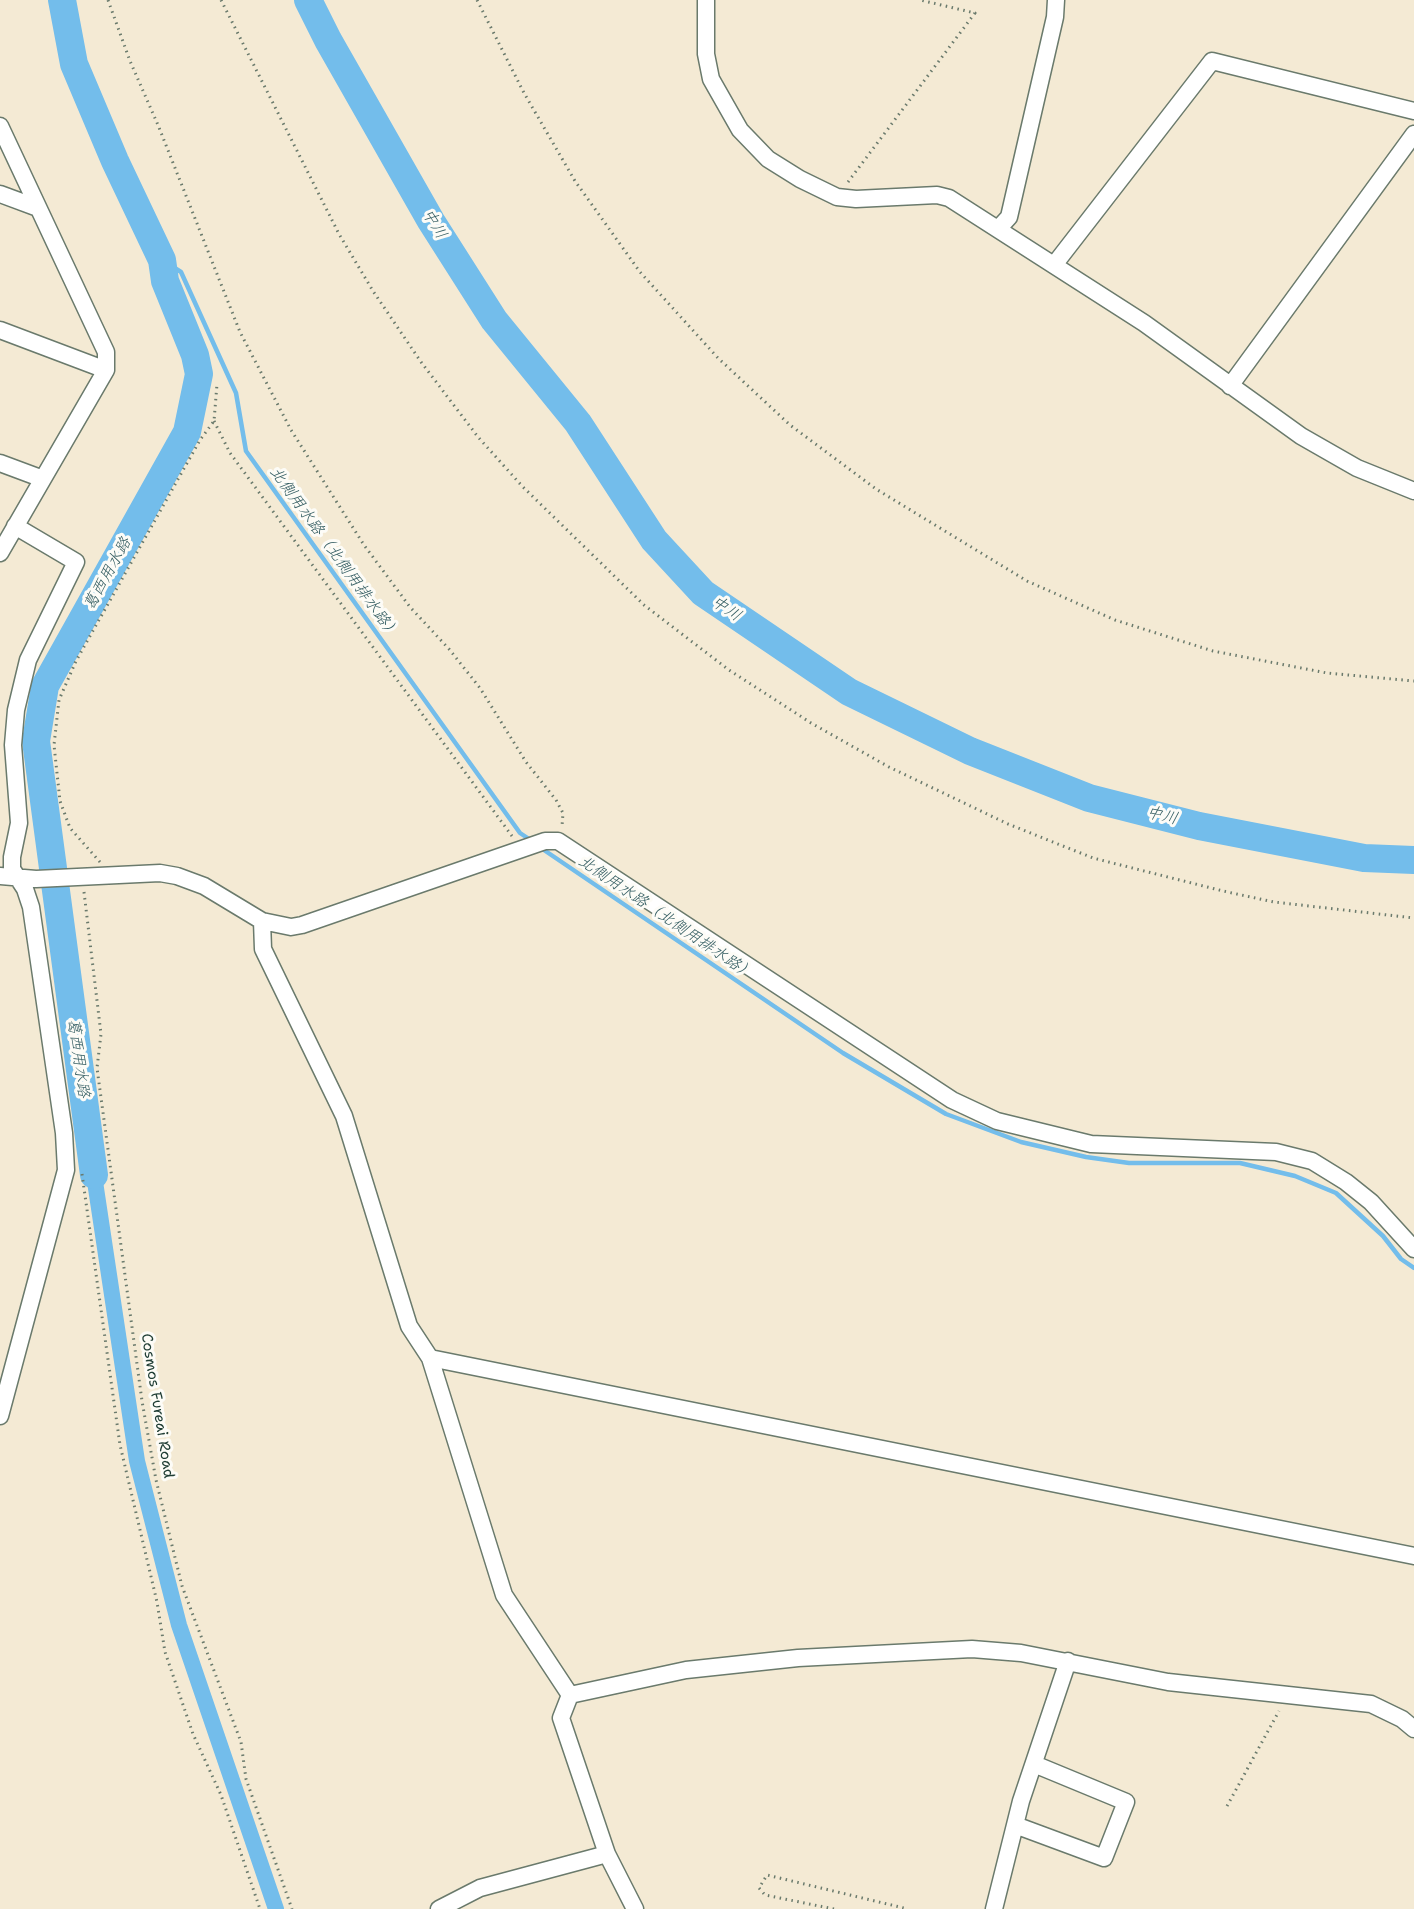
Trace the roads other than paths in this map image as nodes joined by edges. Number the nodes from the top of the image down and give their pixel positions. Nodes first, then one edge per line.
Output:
1 (705, 0) edge
2 (1056, 0) edge
3 (1414, 111) edge
4 (0, 126) edge
5 (1414, 134) edge
6 (0, 195) edge
7 (38, 208) junction
8 (998, 229) junction
9 (1054, 265) junction
10 (0, 330) edge
11 (106, 370) junction
12 (1230, 386) junction
13 (0, 463) edge
14 (43, 479) junction
15 (1414, 491) edge
16 (15, 526) junction
17 (0, 553) edge
18 (8, 877) edge
19 (262, 921) junction
20 (1414, 1249) edge
21 (430, 1358) junction
22 (0, 1416) edge
23 (1414, 1556) edge
24 (1068, 1661) junction
25 (570, 1695) junction
26 (1414, 1729) edge
27 (1034, 1764) junction
28 (1015, 1825) junction
29 (607, 1854) junction
30 (439, 1909) edge
31 (635, 1909) edge
32 (994, 1909) edge

1 - 8 street
2 - 8 street
3 - 9 street
4 - 7 street
5 - 12 street
6 - 7 street
7 - 11 street
8 - 9 street
9 - 12 street
10 - 11 street
11 - 14 street
12 - 15 street
13 - 14 street
14 - 16 street
16 - 17 street
16 - 18 street
18 - 19 street
18 - 22 street
19 - 20 street
19 - 21 street
21 - 23 street
21 - 25 street
24 - 25 street
24 - 26 street
24 - 27 street
25 - 29 street
27 - 28 street
27 - 28 street
28 - 32 street
29 - 30 street
29 - 31 street

